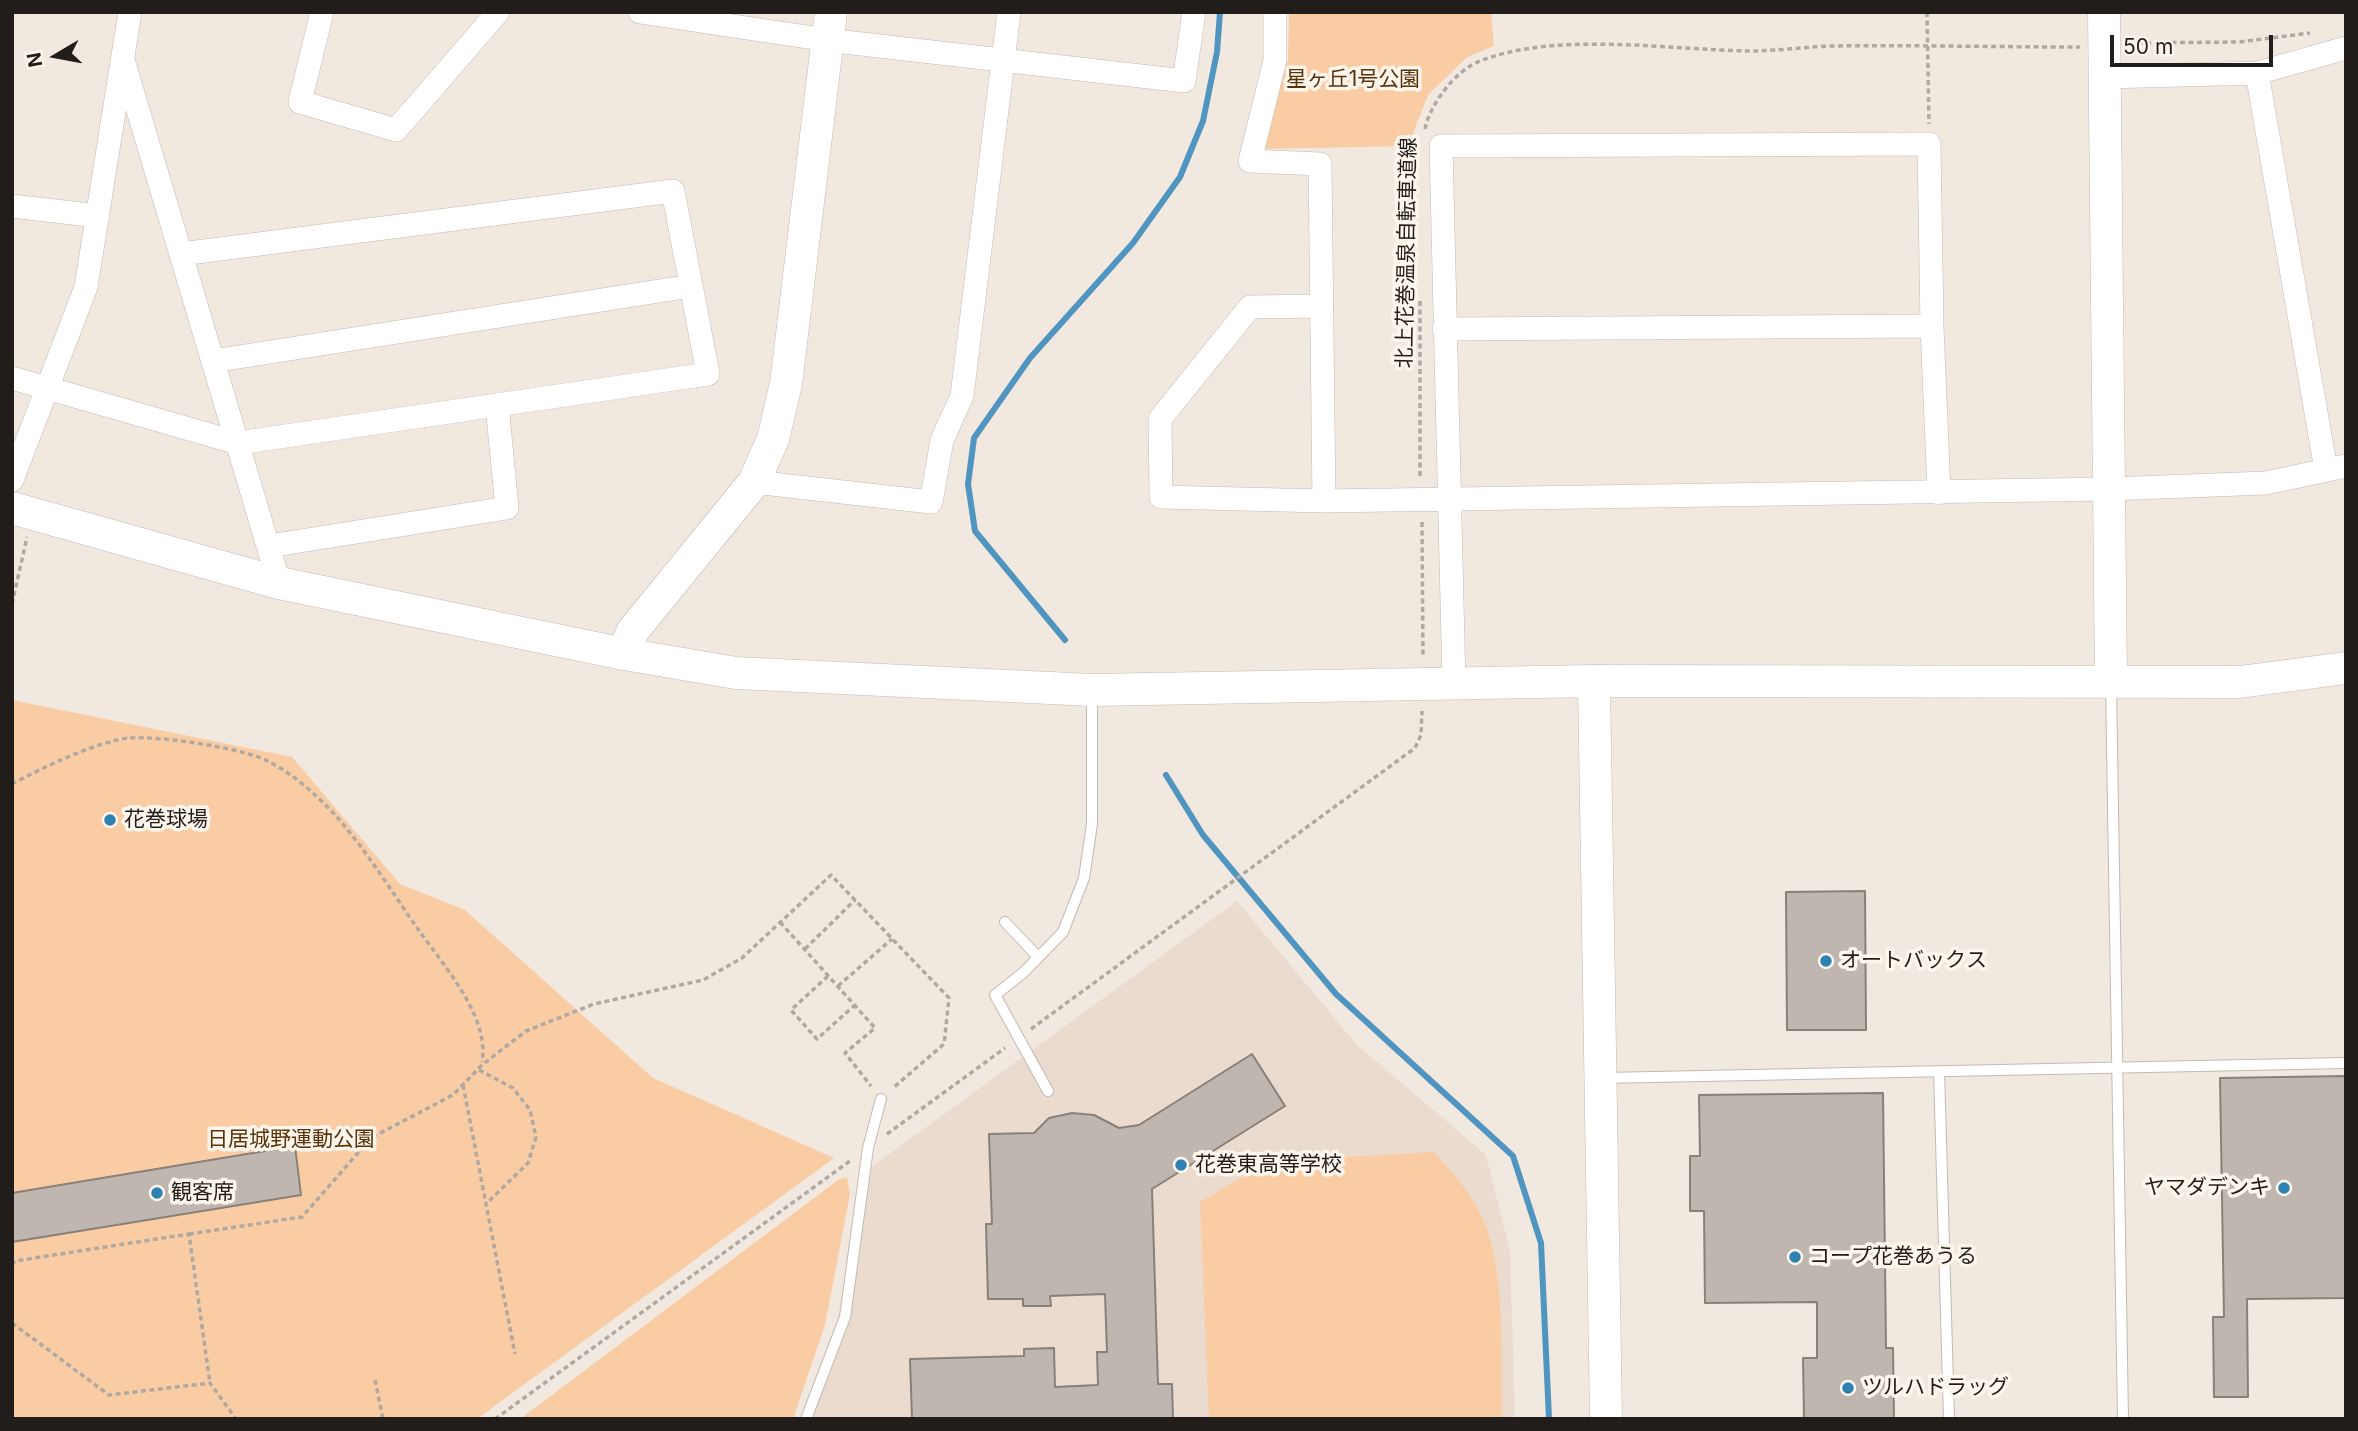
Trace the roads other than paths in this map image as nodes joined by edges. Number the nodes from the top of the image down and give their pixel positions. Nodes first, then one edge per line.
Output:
1 (130, 12) edge
2 (321, 12) edge
3 (498, 12) edge
4 (640, 12) edge
5 (1009, 12) edge
6 (1194, 12) edge
7 (1275, 12) edge
8 (2104, 12) edge
9 (829, 26) edge
10 (2346, 48) edge
11 (123, 60) junction
12 (1004, 60) junction
13 (2257, 73) junction
14 (2105, 77) junction
15 (12, 206) edge
16 (98, 216) junction
17 (181, 254) junction
18 (691, 286) junction
19 (1321, 306) junction
20 (1932, 326) junction
21 (1444, 329) junction
22 (213, 361) junction
23 (12, 377) edge
24 (48, 386) junction
25 (497, 405) junction
26 (238, 443) junction
27 (2336, 468) edge
28 (12, 480) edge
29 (754, 482) junction
30 (2109, 489) junction
31 (1939, 493) junction
32 (1448, 500) junction
33 (1324, 501) junction
34 (22, 511) edge
35 (269, 546) junction
36 (279, 583) junction
37 (624, 654) junction
38 (2346, 668) edge
39 (1594, 681) junction
40 (2111, 681) junction
41 (1438, 684) junction
42 (1092, 690) junction
43 (1005, 922) dead end
44 (1038, 957) junction
45 (2346, 1063) edge
46 (2117, 1068) junction
47 (1939, 1071) junction
48 (1601, 1078) junction
49 (1048, 1091) dead end
50 (881, 1098) road end
51 (806, 1419) edge
52 (1606, 1419) edge
53 (1949, 1419) edge
54 (2123, 1419) edge

1 - 11 street
2 - 3 street
4 - 9 street
5 - 12 street
6 - 12 street
7 - 19 street
8 - 14 street
9 - 12 street
9 - 29 street
10 - 13 street
11 - 16 street
11 - 17 street
12 - 29 street
13 - 14 street
13 - 27 street
14 - 30 street
15 - 16 street
16 - 24 street
17 - 18 street
17 - 22 street
18 - 22 street
18 - 25 street
19 - 33 street
19 - 33 street
20 - 21 street
20 - 21 street
20 - 31 street
21 - 32 street
22 - 26 street
23 - 24 street
24 - 26 street
24 - 28 street
25 - 26 street
25 - 35 street
26 - 35 street
27 - 30 street
29 - 37 street
30 - 31 street
30 - 40 street
31 - 32 street
32 - 33 street
32 - 41 street
34 - 36 street
35 - 36 street
36 - 37 street
37 - 42 street
38 - 40 street
39 - 40 street
39 - 41 street
39 - 48 street
40 - 46 lane
41 - 42 street
42 - 44 lane
43 - 44 lane
44 - 49 lane
45 - 46 lane
46 - 47 lane
46 - 54 lane
47 - 48 lane
47 - 53 lane
48 - 52 street
50 - 51 lane

